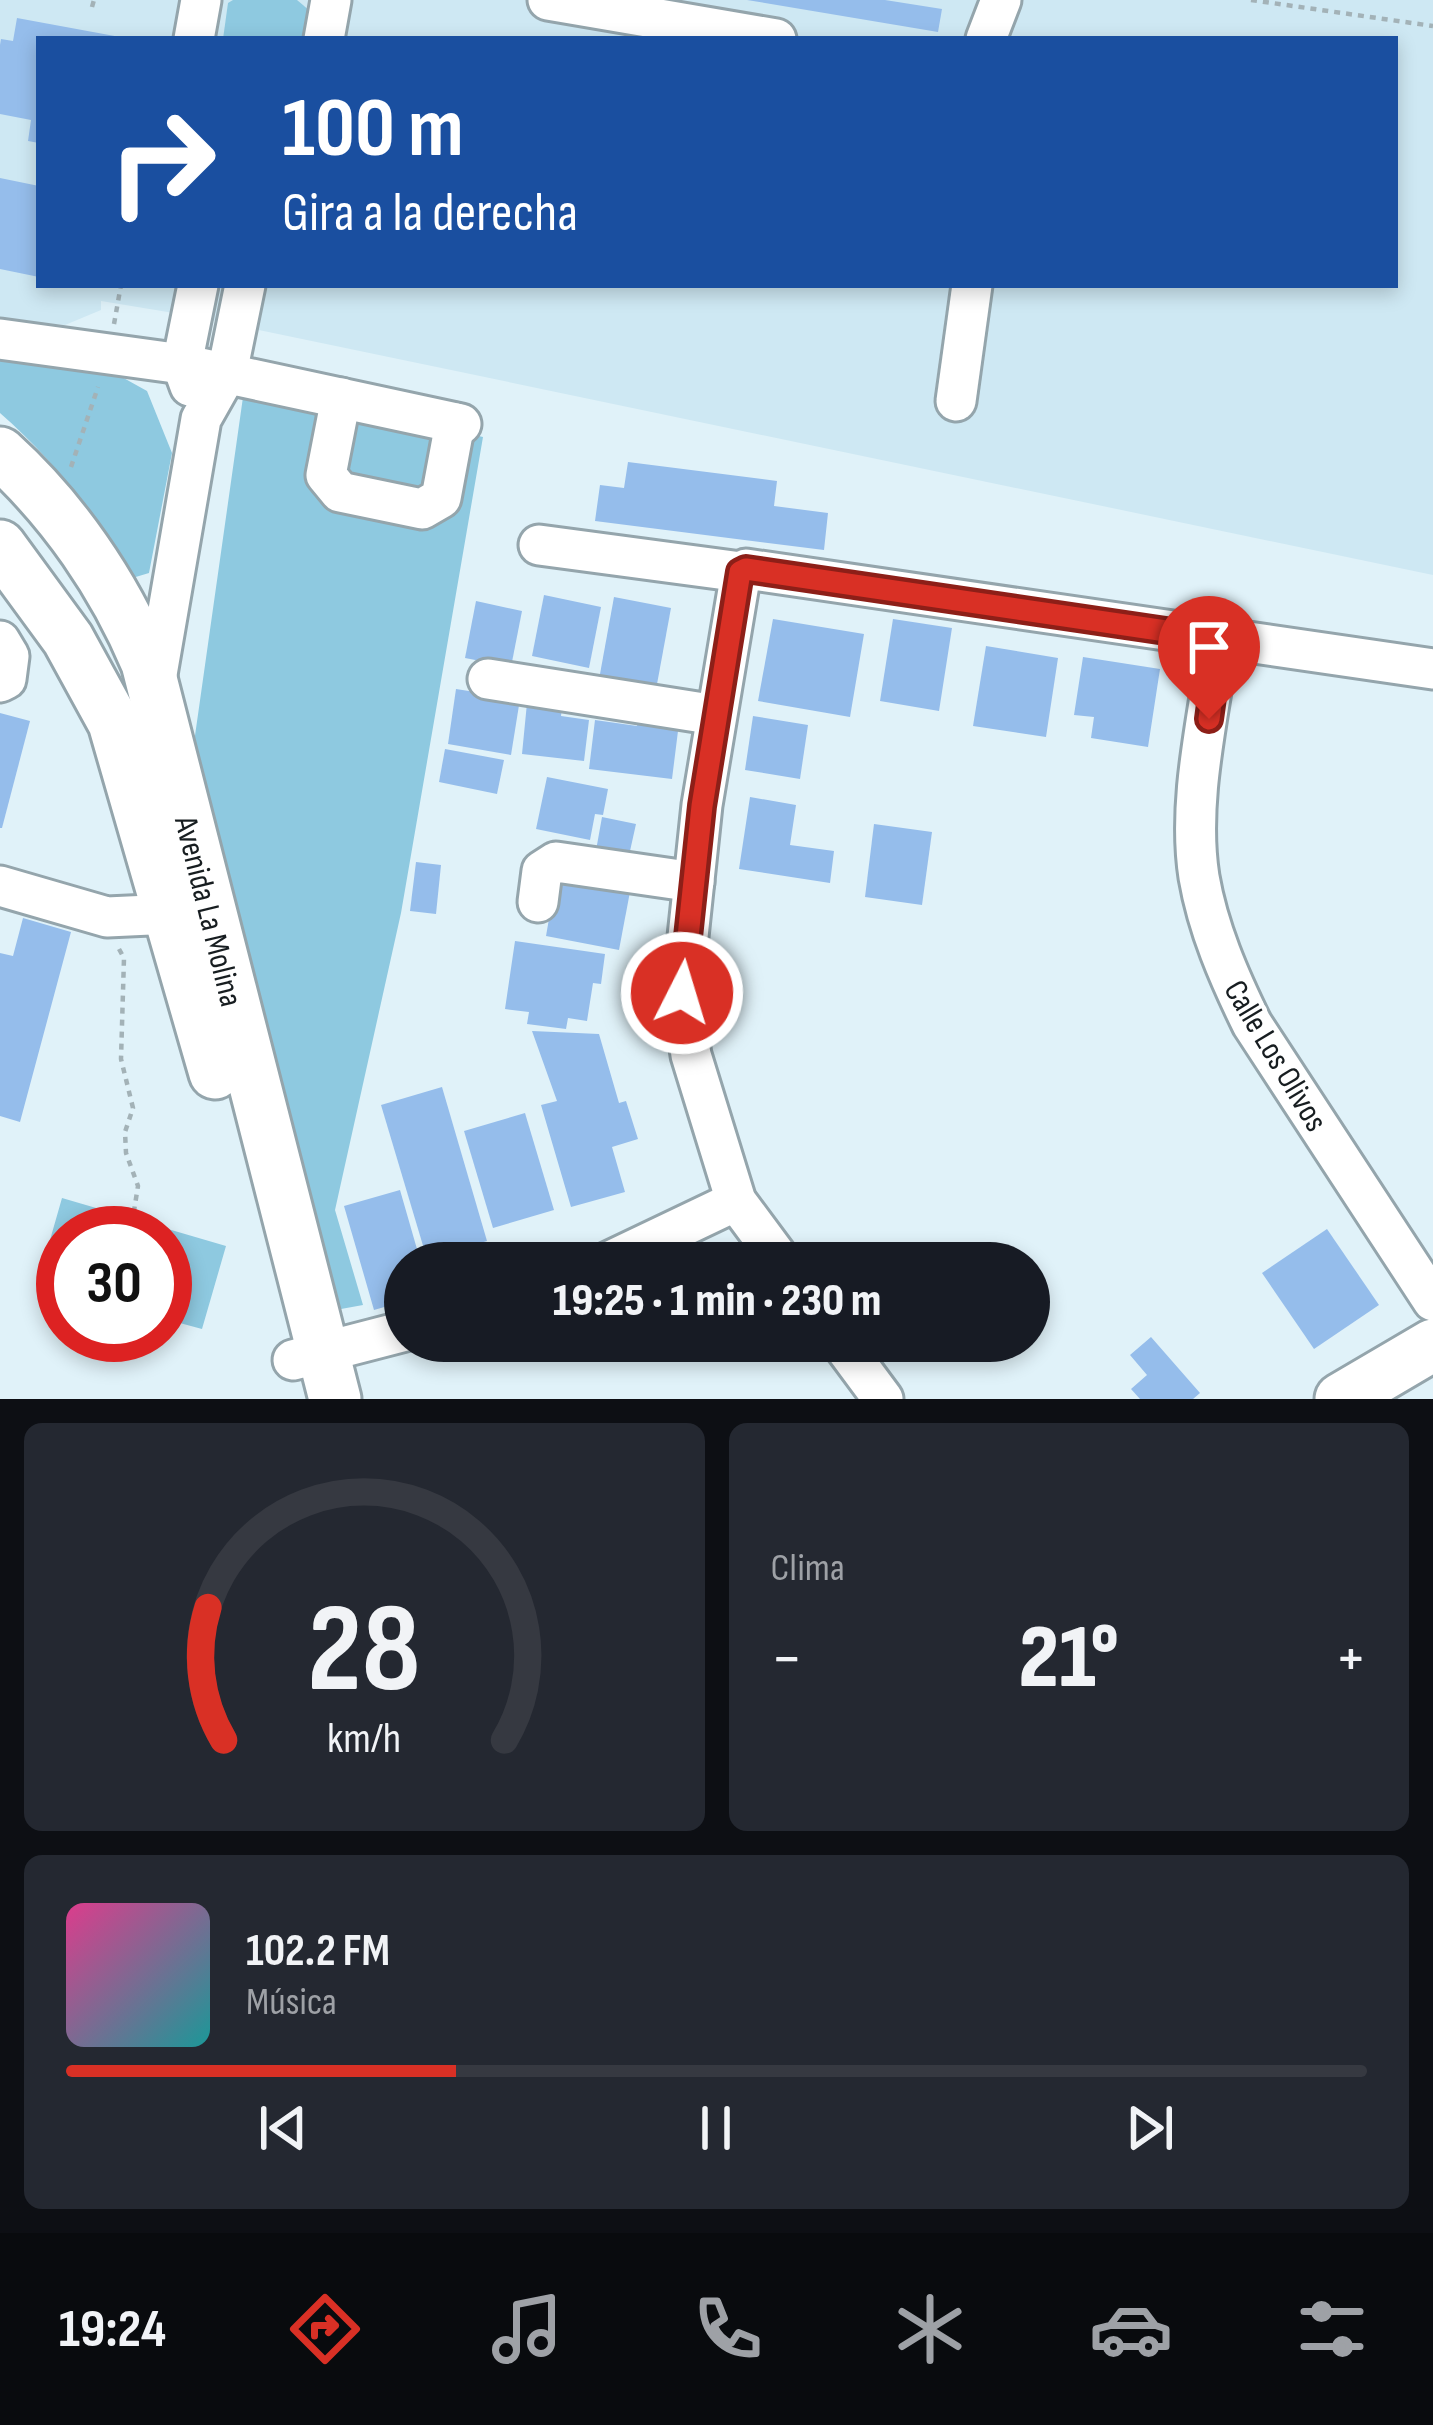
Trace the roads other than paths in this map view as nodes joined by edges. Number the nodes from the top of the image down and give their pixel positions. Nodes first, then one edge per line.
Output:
1 (201, 0) edge
2 (331, 0) edge
3 (548, 0) edge
4 (1001, 0) edge
5 (686, 12) edge
6 (195, 36) edge
7 (325, 36) edge
8 (766, 36) edge
9 (987, 36) edge
10 (197, 288) edge
11 (244, 288) edge
12 (972, 288) edge
13 (0, 339) edge
14 (182, 364) junction
15 (227, 373) junction
16 (341, 398) junction
17 (956, 400) dead end
18 (201, 419) junction
19 (0, 453) edge
20 (539, 545) dead end
21 (0, 546) edge
22 (743, 571) junction
23 (1220, 639) junction
24 (0, 640) edge
25 (1433, 669) edge
26 (488, 679) dead end
27 (0, 682) edge
28 (154, 692) junction
29 (716, 716) junction
30 (114, 723) junction
31 (694, 882) junction
32 (0, 886) edge
33 (538, 902) dead end
34 (172, 914) junction
35 (736, 1201) junction
36 (650, 1242) edge
37 (766, 1242) edge
38 (1433, 1301) edge
39 (384, 1341) edge
40 (1433, 1345) edge
41 (856, 1362) edge
42 (313, 1377) edge
43 (884, 1399) edge
44 (1341, 1399) edge

1 - 6 street
2 - 7 street
3 - 5 street
4 - 9 street
5 - 8 street
10 - 14 street
11 - 15 street
12 - 17 street
13 - 14 street
14 - 15 street
14 - 18 street
15 - 16 street
15 - 18 street
16 - 16 street
18 - 28 street
19 - 28 main road, Avenida La Molina
20 - 22 street
21 - 30 main road, Avenida La Molina
22 - 23 street
22 - 29 street
23 - 25 street
23 - 38 street, Calle Los Olivos
24 - 27 street
26 - 29 street
28 - 30 main road
28 - 42 main road, Avenida La Molina
29 - 31 street
30 - 34 main road, Avenida La Molina
31 - 33 street
31 - 35 street
32 - 34 street
34 - 42 main road, Avenida La Molina
35 - 36 street
35 - 37 street
39 - 42 street
40 - 44 main road
41 - 43 street

